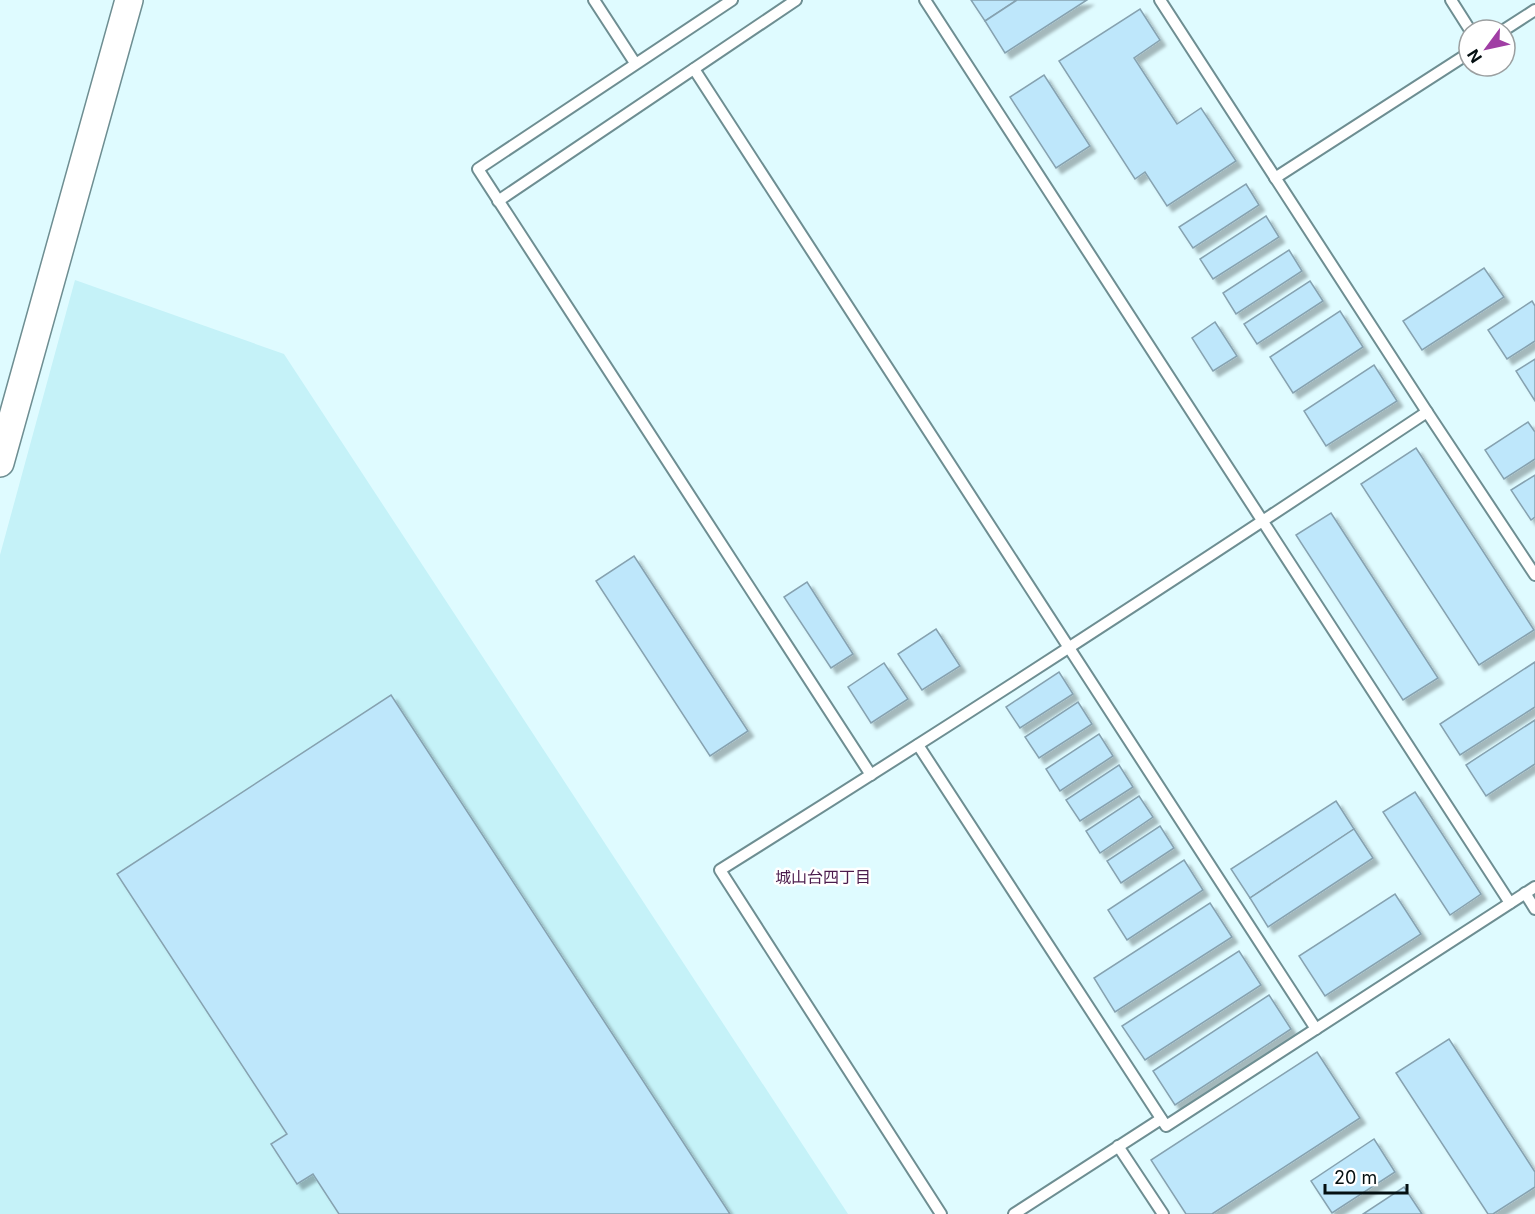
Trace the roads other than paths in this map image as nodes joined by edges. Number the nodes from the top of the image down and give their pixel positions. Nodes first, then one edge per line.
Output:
1 (129, 0) edge
2 (594, 0) edge
3 (732, 0) edge
4 (796, 0) edge
5 (925, 0) edge
6 (1160, 0) edge
7 (1450, 0) edge
8 (1535, 10) edge
9 (1462, 18) edge
10 (1517, 22) edge
11 (1457, 61) edge
12 (635, 63) junction
13 (694, 69) junction
14 (1275, 177) junction
15 (498, 201) junction
16 (1427, 412) junction
17 (0, 463) edge
18 (1262, 522) junction
19 (1535, 575) edge
20 (1068, 648) junction
21 (918, 745) junction
22 (871, 776) junction
23 (1535, 886) edge
24 (1525, 893) junction
25 (1510, 903) junction
26 (1535, 909) edge
27 (1316, 1029) junction
28 (1161, 1119) junction
29 (1118, 1146) junction
30 (941, 1214) edge
31 (1014, 1214) edge
32 (1162, 1214) edge

1 - 17 street
2 - 12 lane
3 - 12 lane
4 - 13 lane
5 - 18 lane
6 - 14 lane
7 - 9 lane
8 - 10 lane
11 - 14 lane
12 - 15 lane
13 - 15 lane
13 - 20 lane
14 - 16 lane
15 - 22 lane
16 - 18 lane
16 - 19 lane
18 - 20 lane
18 - 25 lane
20 - 21 lane
20 - 27 lane
21 - 22 lane
21 - 28 lane
22 - 30 lane
23 - 24 lane
24 - 25 lane
24 - 26 lane
25 - 27 lane
27 - 28 lane
28 - 29 lane
29 - 31 lane
29 - 32 lane

